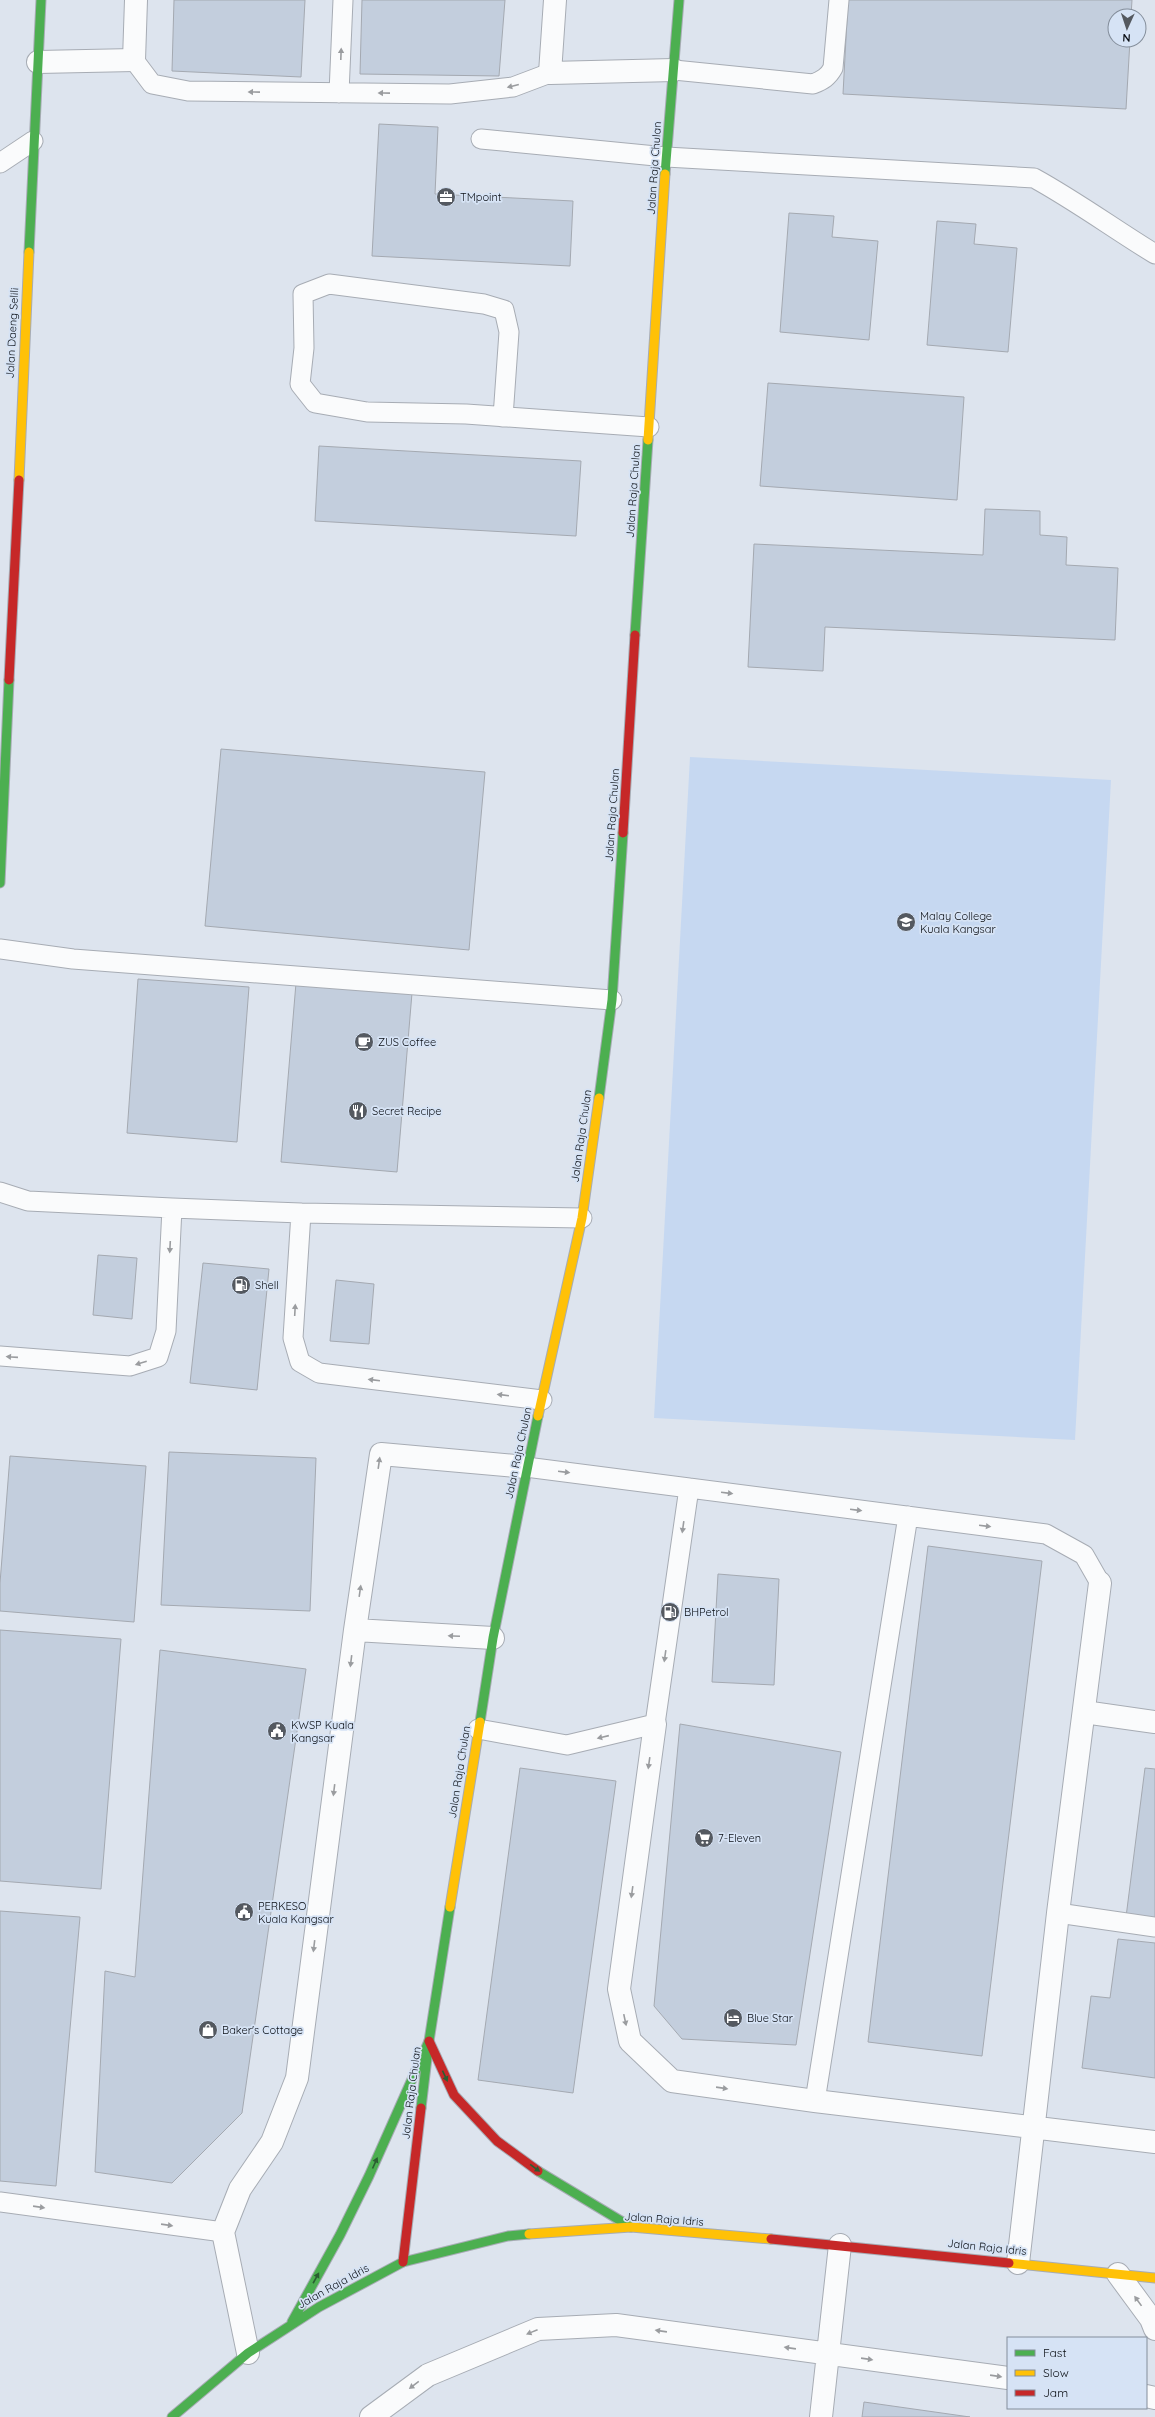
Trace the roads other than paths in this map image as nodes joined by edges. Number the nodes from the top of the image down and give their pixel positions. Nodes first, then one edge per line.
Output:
1 (41, 0) edge
2 (136, 0) edge
3 (343, 0) edge
4 (555, 0) edge
5 (679, 0) edge
6 (839, 0) edge
7 (134, 60) junction
8 (38, 62) junction
9 (674, 70) junction
10 (550, 73) junction
11 (339, 93) junction
12 (481, 139) dead end
13 (33, 141) junction
14 (666, 157) junction
15 (0, 163) edge
16 (1155, 254) edge
17 (503, 417) junction
18 (649, 427) junction
19 (6, 600) edge
20 (0, 883) edge
21 (0, 950) edge
22 (612, 1000) junction
23 (0, 1192) edge
24 (172, 1208) junction
25 (301, 1213) junction
26 (582, 1218) junction
27 (0, 1356) edge
28 (542, 1400) junction
29 (526, 1467) junction
30 (688, 1488) junction
31 (908, 1516) junction
32 (1100, 1583) joint
33 (355, 1630) junction
34 (493, 1638) junction
35 (1084, 1712) junction
36 (1155, 1722) edge
37 (655, 1724) junction
38 (478, 1730) junction
39 (1058, 1913) junction
40 (1155, 1928) edge
41 (429, 2041) junction
42 (815, 2101) junction
43 (1034, 2128) junction
44 (1155, 2142) edge
45 (0, 2202) edge
46 (631, 2227) junction
47 (223, 2232) junction
48 (840, 2245) junction
49 (403, 2262) junction
50 (1018, 2263) junction
51 (1118, 2274) junction
52 (1155, 2278) edge
53 (290, 2325) junction
54 (1155, 2329) edge
55 (248, 2353) junction
56 (828, 2354) junction
57 (1007, 2378) edge
58 (172, 2417) edge
59 (371, 2417) edge
60 (821, 2417) edge

1 - 8 main road, Jalan Daeng Selili
2 - 7 street
11 -> 3 lane
4 - 10 street
5 - 9 main road, Jalan Raja Chulan
6 - 9 lane
7 - 8 street
11 -> 7 lane
8 - 13 main road, Jalan Daeng Selili
9 - 10 street
9 - 14 main road, Jalan Raja Chulan
10 -> 11 lane
12 - 14 lane
13 - 15 lane
13 - 19 main road, Jalan Daeng Selili
14 - 16 lane
14 - 18 main road, Jalan Raja Chulan
17 - 17 lane
17 - 18 lane
18 - 22 main road, Jalan Raja Chulan
19 - 20 main road, Jalan Daeng Selili
21 - 22 lane
22 - 26 main road, Jalan Raja Chulan
23 - 24 lane
24 - 25 lane
24 -> 27 lane
25 - 26 lane
28 -> 25 lane
26 - 28 main road, Jalan Raja Chulan
28 - 29 main road, Jalan Raja Chulan
29 -> 30 lane
33 -> 29 street
29 - 34 main road, Jalan Raja Chulan
30 -> 31 lane
30 -> 37 lane
31 -> 32 lane
31 - 42 lane
32 - 35 street
34 -> 33 street
33 -> 47 street
34 - 38 main road, Jalan Raja Chulan
35 - 36 street
35 - 39 street
37 -> 38 lane
37 -> 42 street
38 - 41 main road, Jalan Raja Chulan
39 - 40 lane
39 - 43 street
41 -> 46 main road
41 - 49 main road, Jalan Raja Chulan
53 -> 41 main road
42 - 43 street
43 - 44 street
43 - 50 street
45 -> 47 lane
46 - 48 main road, Jalan Raja Idris
46 - 49 main road, Jalan Raja Idris
47 - 55 street
48 - 50 main road, Jalan Raja Idris
48 - 56 street
49 - 53 main road, Jalan Raja Idris
50 - 51 main road, Jalan Raja Idris
51 - 52 main road, Jalan Raja Idris
54 -> 51 street
53 - 55 main road, Jalan Raja Idris
55 - 58 main road, Jalan Raja Idris
56 -> 57 street
56 -> 59 street
56 - 60 street

